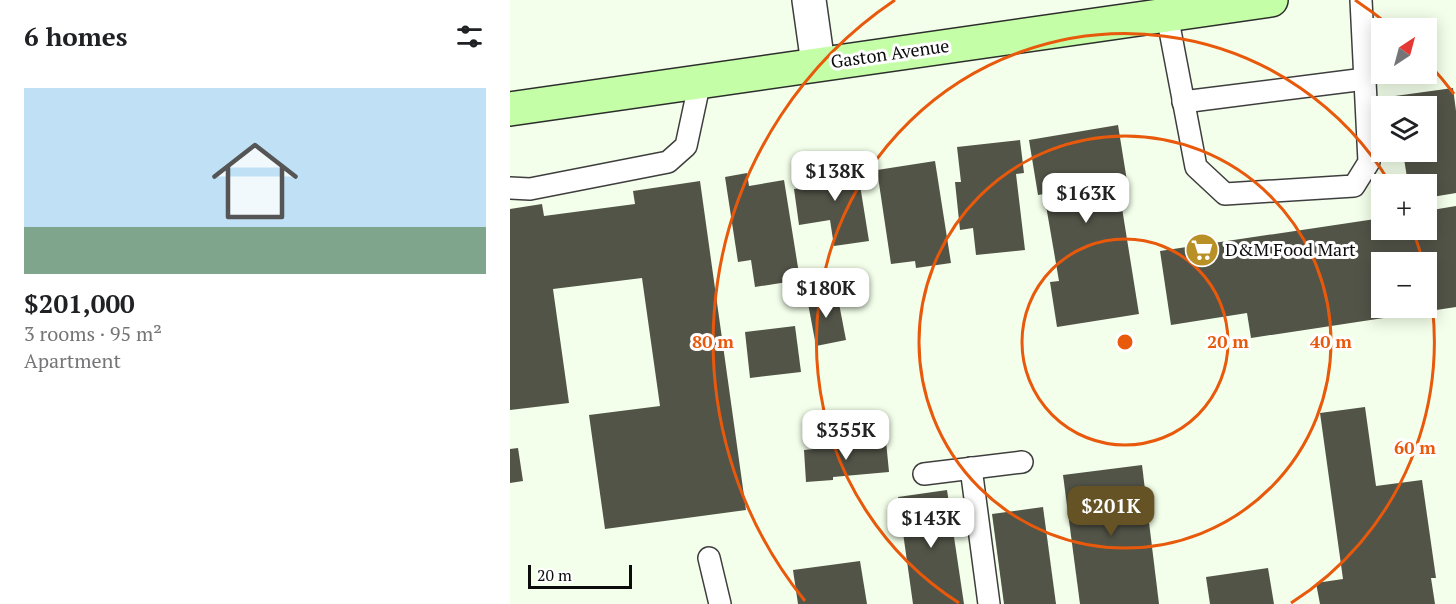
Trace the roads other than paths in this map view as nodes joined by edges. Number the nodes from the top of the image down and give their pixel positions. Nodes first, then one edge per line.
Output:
1 (809, 0) edge
2 (1271, 0) edge
3 (1361, 0) edge
4 (1167, 15) junction
5 (818, 64) junction
6 (1365, 79) junction
7 (700, 81) junction
8 (1184, 102) junction
9 (510, 109) edge
10 (510, 188) edge
11 (1022, 462) dead end
12 (971, 468) junction
13 (924, 474) dead end
14 (709, 558) dead end
15 (720, 604) edge
16 (988, 604) edge

1 - 5 street
2 - 4 main road, Gaston Avenue
3 - 6 lane
4 - 5 main road, Gaston Avenue
4 - 8 lane
5 - 7 main road, Gaston Avenue
6 - 8 lane
6 - 8 lane
7 - 9 main road, Gaston Avenue
7 - 10 lane
11 - 12 lane
12 - 13 lane
12 - 16 lane
14 - 15 lane

